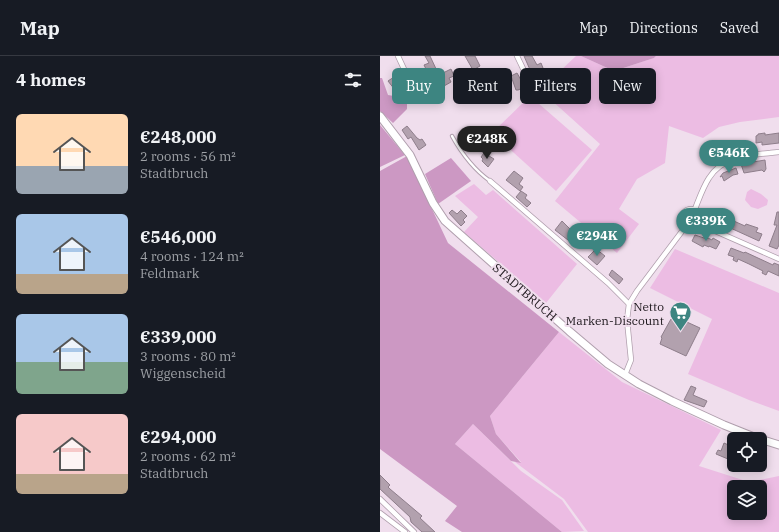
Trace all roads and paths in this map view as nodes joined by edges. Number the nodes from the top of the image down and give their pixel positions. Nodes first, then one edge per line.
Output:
1 (398, 56) edge
2 (517, 56) edge
3 (404, 68) edge
4 (523, 68) edge
5 (380, 116) edge
6 (452, 136) dead end
7 (779, 152) edge
8 (490, 181) joint
9 (695, 209) junction
10 (700, 222) junction
11 (686, 226) junction
12 (779, 259) edge
13 (629, 304) junction
14 (625, 375) junction
15 (742, 432) edge
16 (767, 441) edge
17 (779, 445) edge
18 (380, 499) edge
19 (380, 513) edge
20 (405, 532) edge
21 (414, 532) edge

1 - 3 street
2 - 4 street
5 - 14 street, STADTBRUCH
6 - 8 lane
7 - 9 street
8 - 13 street
9 - 10 street
9 - 11 street
10 - 11 street
10 - 12 street
11 - 13 street
13 - 14 street
14 - 15 street, STADTBRUCH
16 - 17 street, STADTBRUCH
18 - 21 street
19 - 20 street

